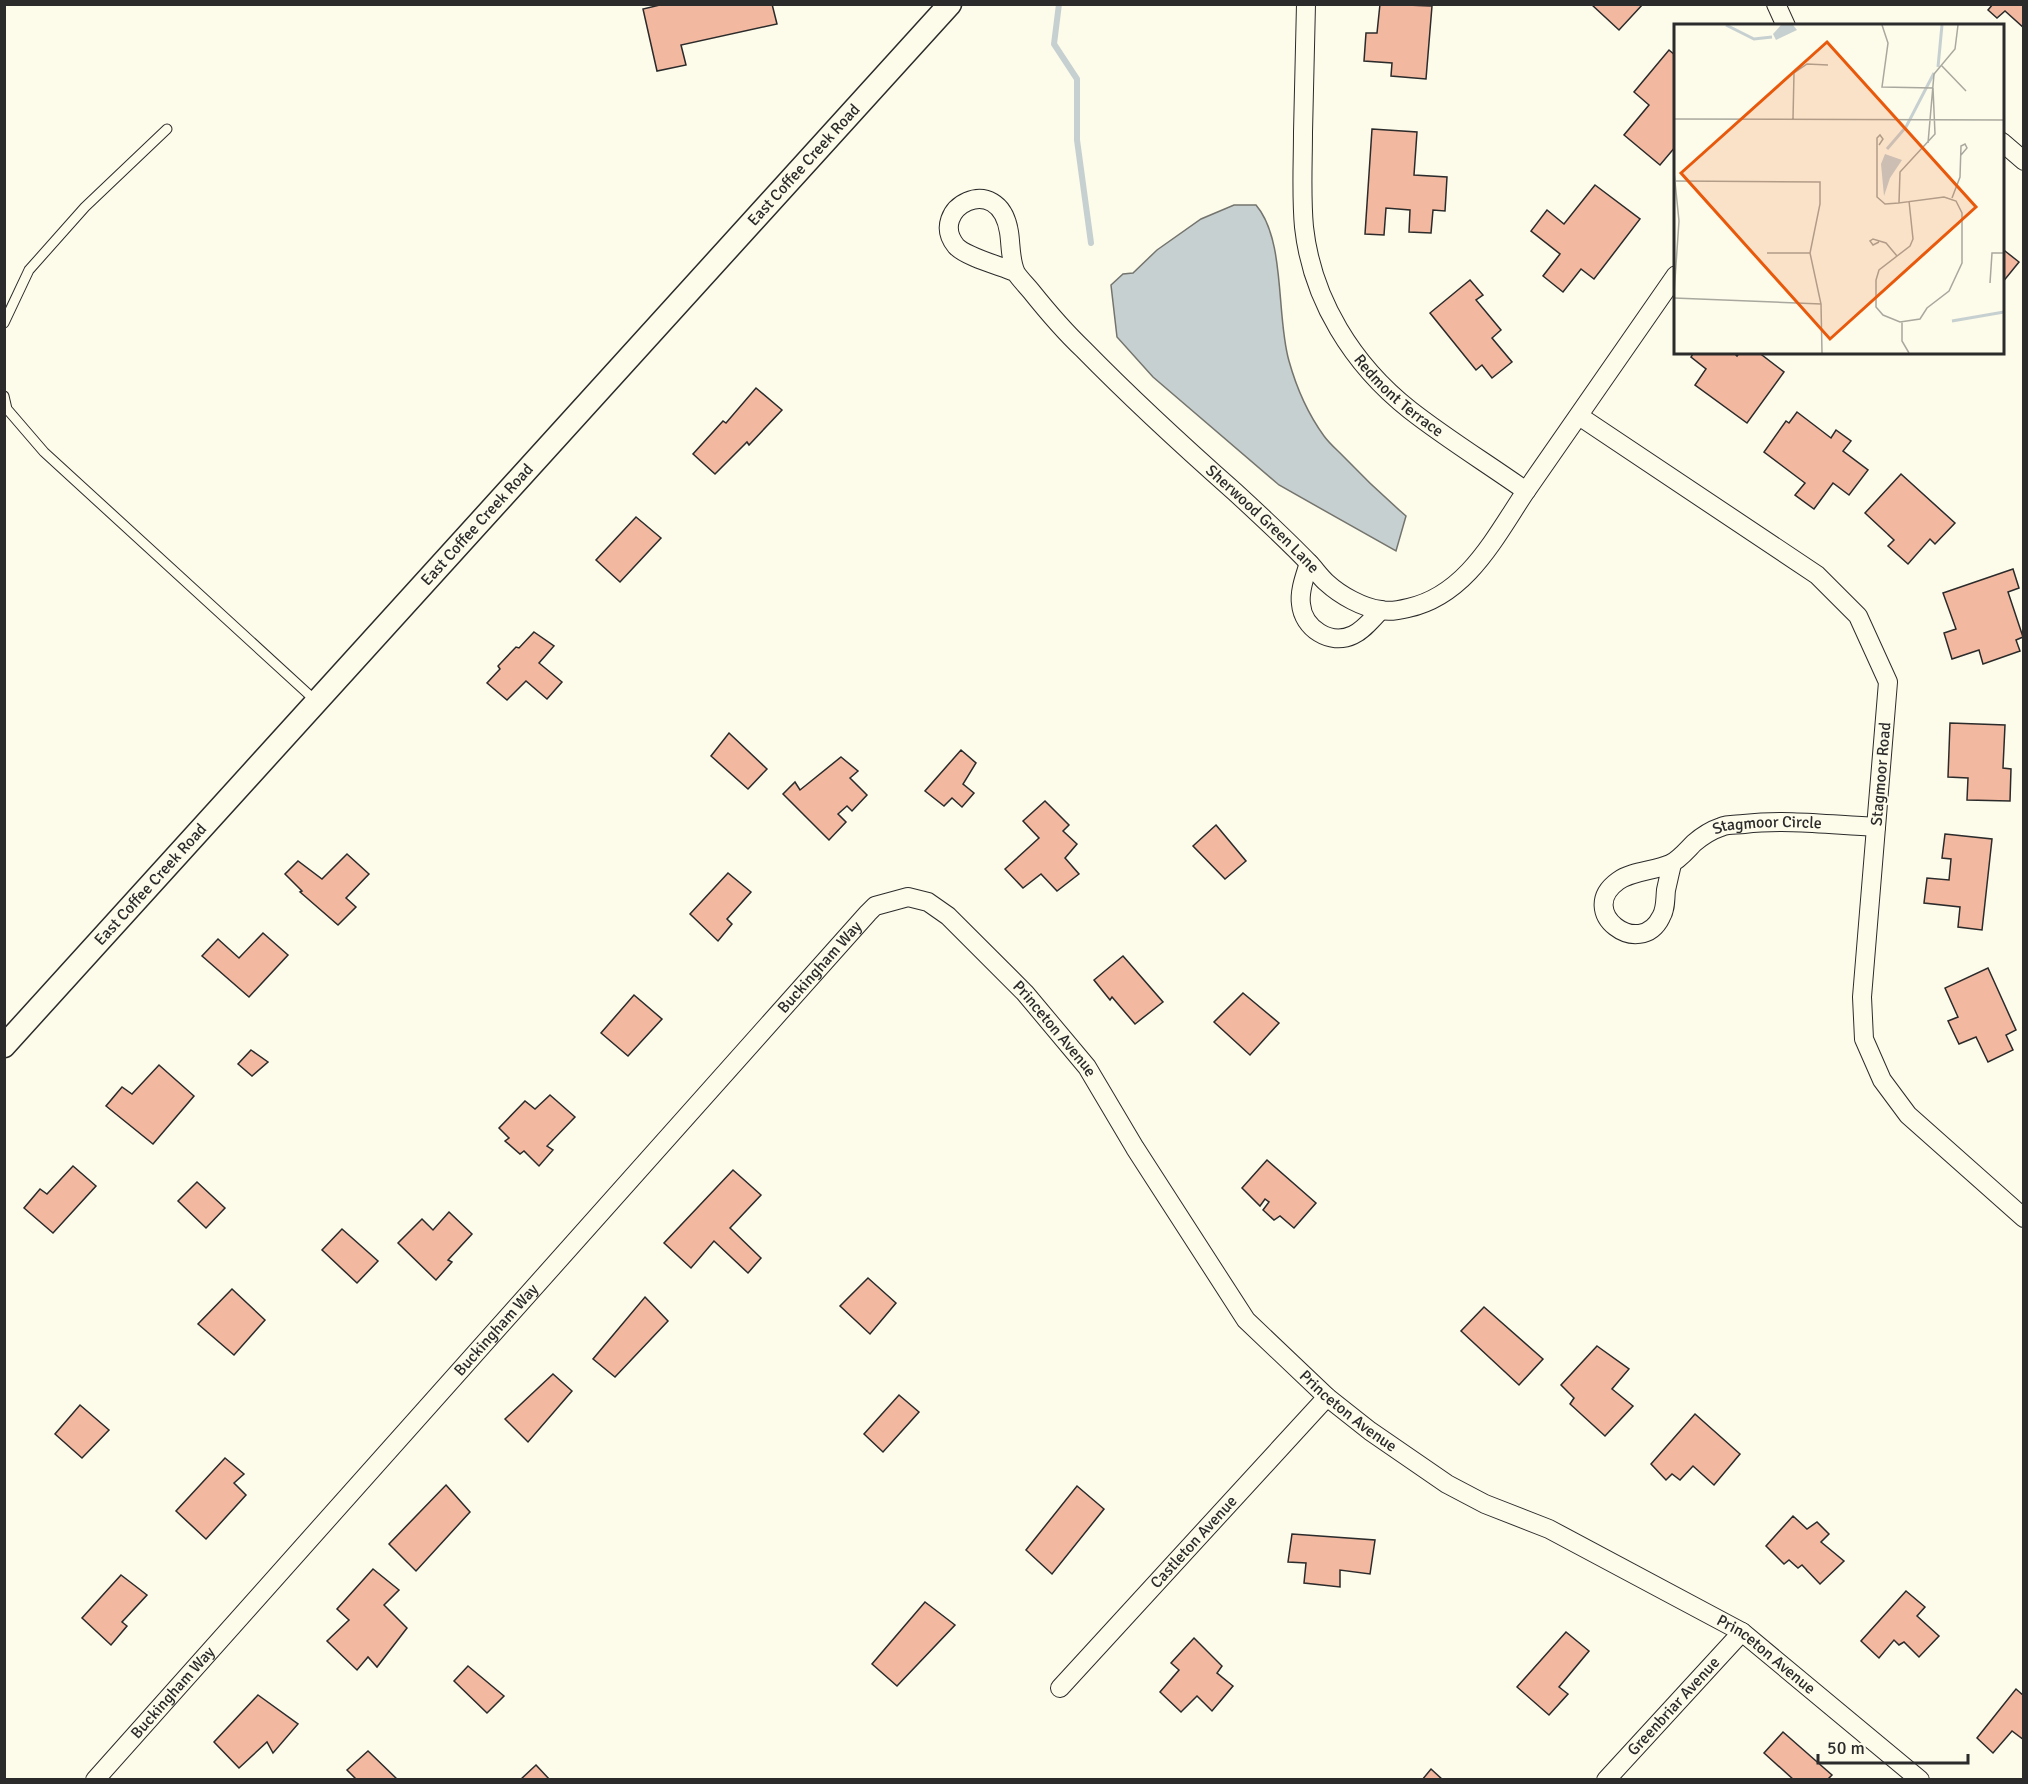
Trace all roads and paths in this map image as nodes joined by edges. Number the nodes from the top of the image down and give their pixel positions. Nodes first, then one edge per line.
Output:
1 (950, 4) edge
2 (1306, 4) edge
3 (1776, 4) edge
4 (1785, 24) edge
5 (167, 129) dead end
6 (2004, 144) edge
7 (2024, 161) edge
8 (1015, 272) dead end
9 (1674, 278) edge
10 (4, 323) edge
11 (4, 396) edge
12 (1579, 416) junction
13 (1526, 491) junction
14 (1309, 563) junction
15 (1381, 610) junction
16 (317, 702) junction
17 (1876, 827) junction
18 (1672, 864) dead end
19 (908, 897) joint
20 (4, 1046) edge
21 (2024, 1218) edge
22 (1327, 1397) junction
23 (1742, 1632) junction
24 (1060, 1688) dead end
25 (95, 1779) edge
26 (1606, 1779) edge
27 (1920, 1779) edge

1 - 16 street, East Coffee Creek Road
2 - 13 street, Redmont Terrace
3 - 4 street
5 - 10 lane
6 - 7 street
8 - 14 street, Sherwood Green Lane
9 - 12 street
11 - 16 lane
12 - 13 street
12 - 17 street, Stagmoor Road
13 - 15 street, Sherwood Green Lane
14 - 15 street, Sherwood Green Lane
14 - 15 street
16 - 20 street, East Coffee Creek Road
17 - 18 street, Stagmoor Circle
17 - 21 street, Stagmoor Road
19 - 22 street, Princeton Avenue
19 - 25 street, Buckingham Way
22 - 23 street, Princeton Avenue
22 - 24 street, Castleton Avenue
23 - 26 street, Greenbriar Avenue
23 - 27 street, Princeton Avenue

